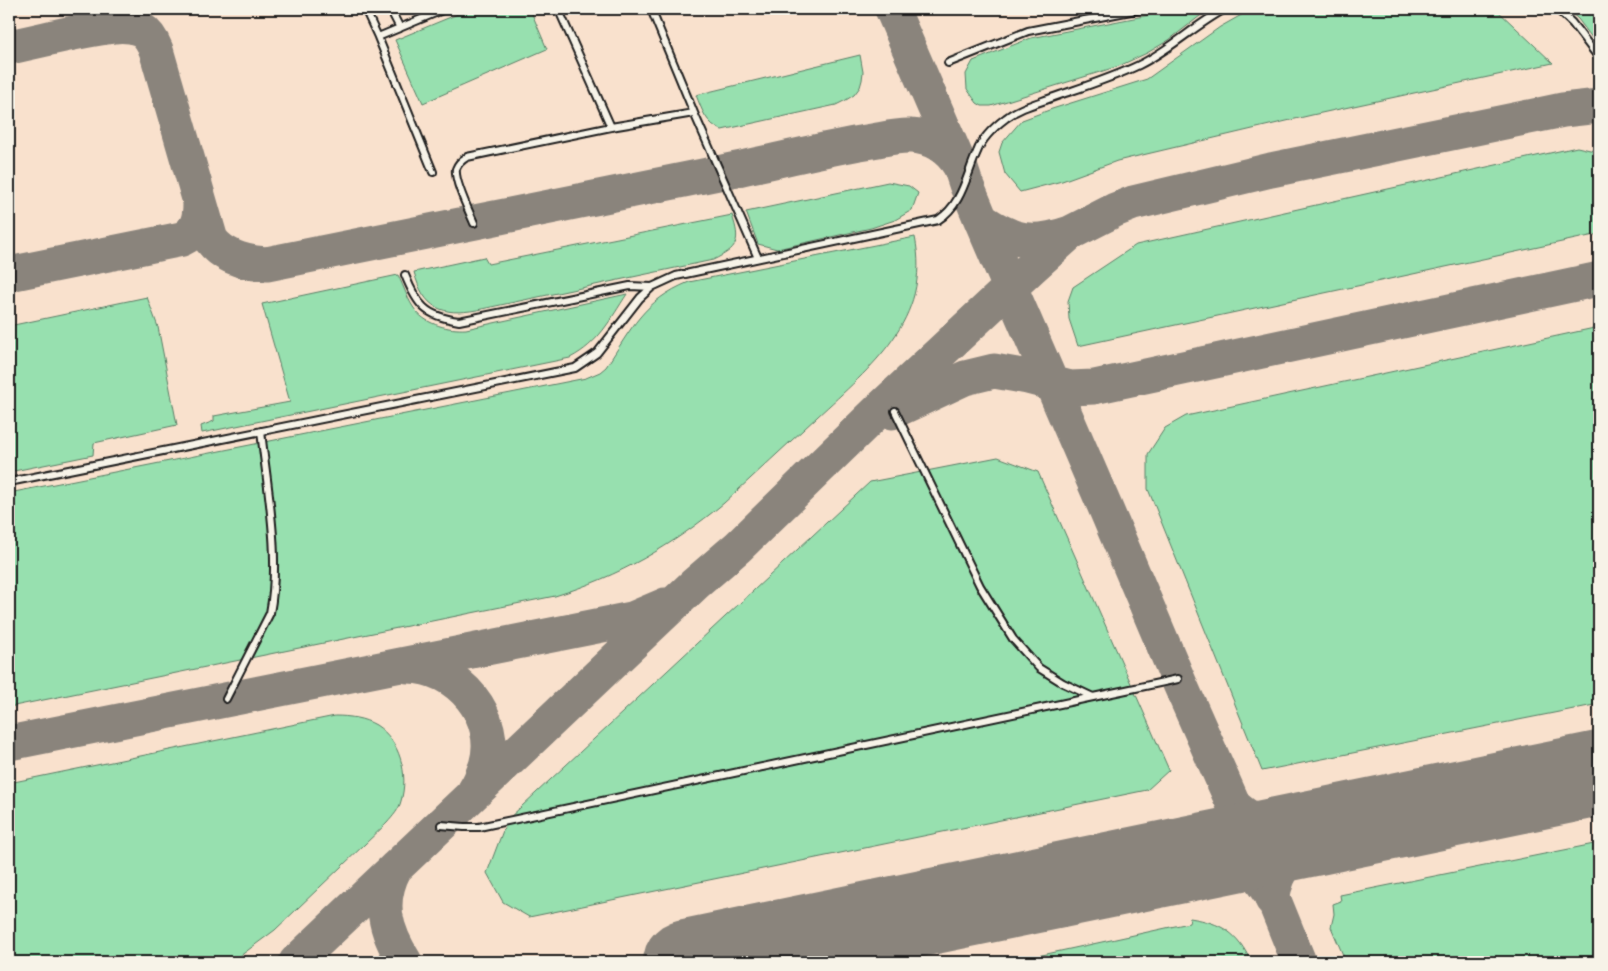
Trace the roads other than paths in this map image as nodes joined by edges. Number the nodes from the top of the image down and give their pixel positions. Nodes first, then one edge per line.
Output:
1 (365, 9) edge
2 (390, 9) edge
3 (445, 9) edge
4 (560, 9) edge
5 (651, 9) edge
6 (1141, 9) edge
7 (1225, 9) edge
8 (1557, 9) edge
9 (400, 28) junction
10 (378, 37) junction
11 (1599, 58) edge
12 (948, 63) dead end
13 (694, 113) junction
14 (611, 127) junction
15 (433, 172) dead end
16 (474, 223) dead end
17 (758, 258) junction
18 (405, 275) dead end
19 (652, 287) junction
20 (895, 411) dead end
21 (261, 431) junction
22 (9, 482) edge
23 (1178, 680) dead end
24 (1093, 697) junction
25 (226, 699) dead end
26 (441, 825) dead end

1 - 10 lane
2 - 9 lane
3 - 9 lane
4 - 14 lane
5 - 13 lane
6 - 12 lane
7 - 17 lane
8 - 11 lane
9 - 10 lane
10 - 15 lane
13 - 14 lane
13 - 17 lane
14 - 16 lane
17 - 19 lane
18 - 19 lane
19 - 21 lane
20 - 24 lane
21 - 22 lane
21 - 25 lane
23 - 24 lane
24 - 26 lane

